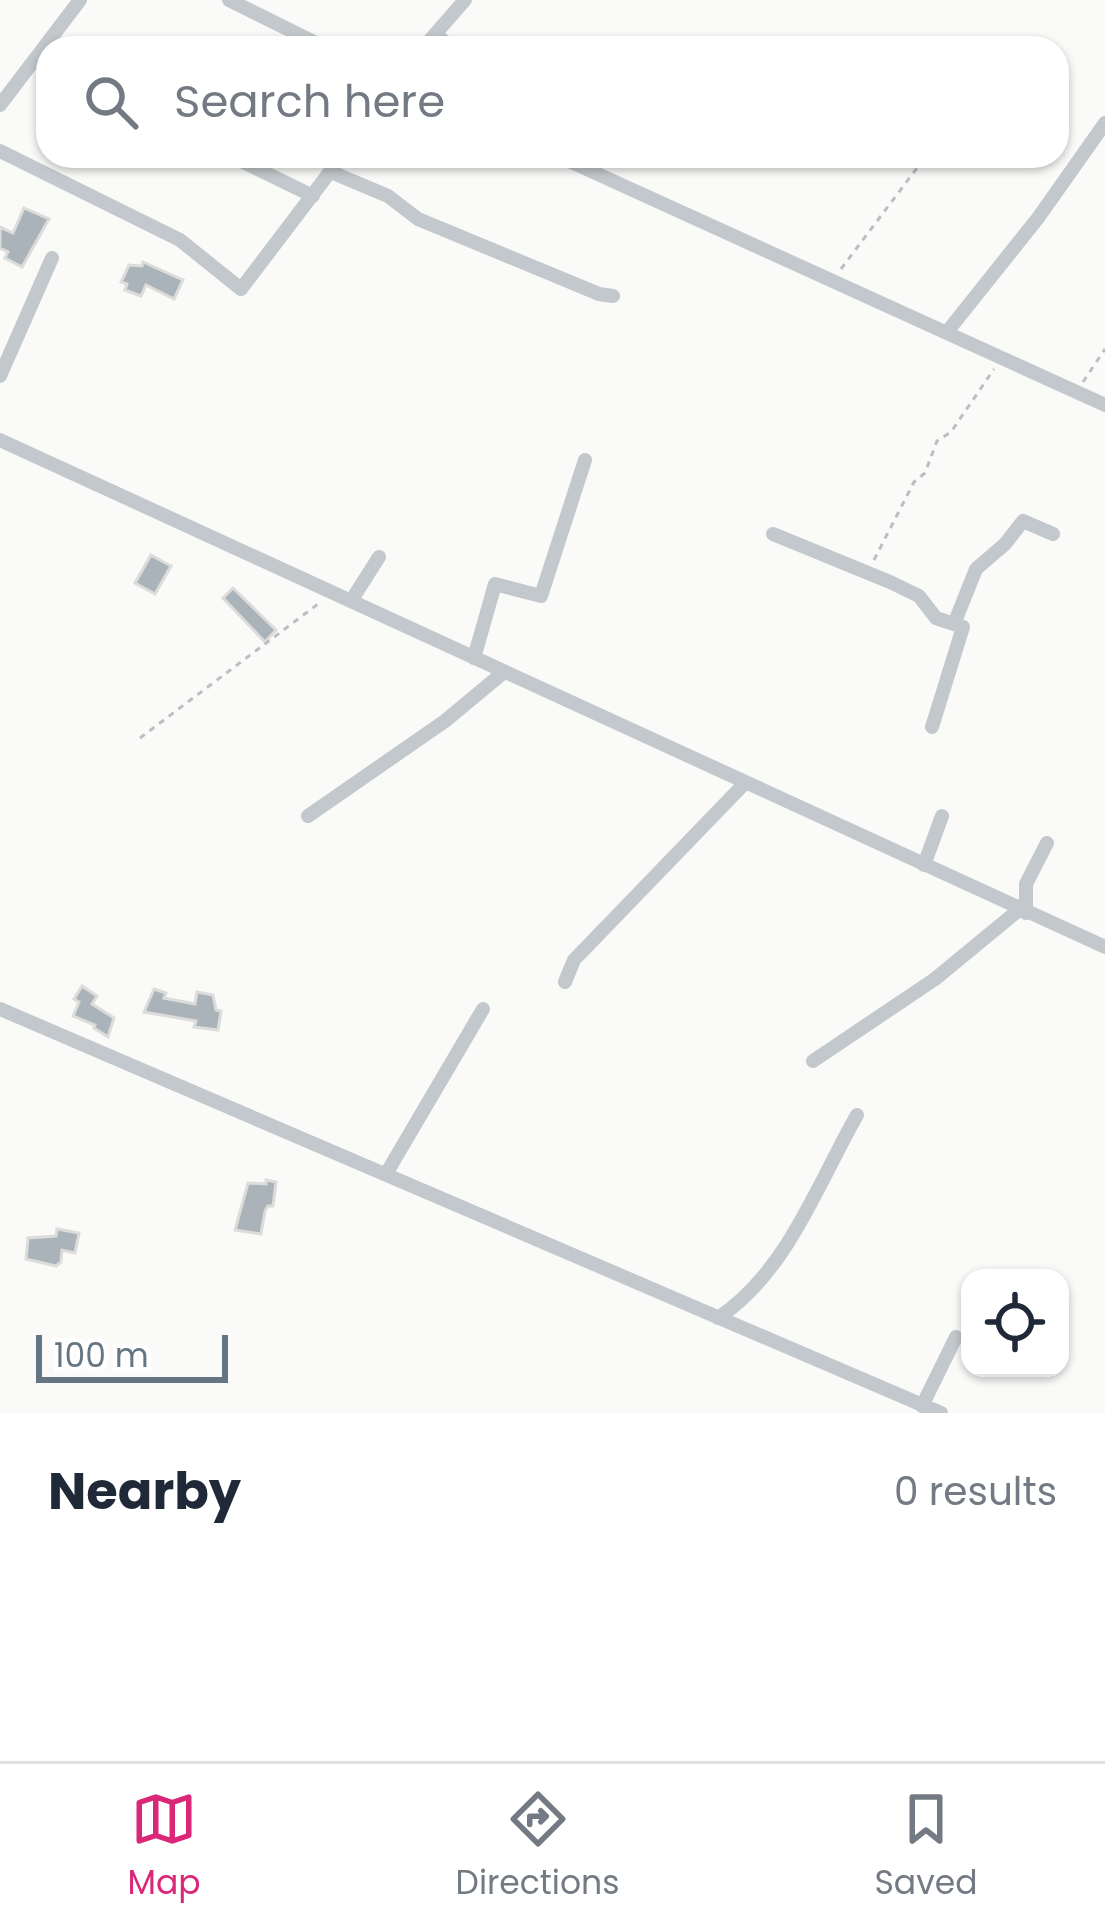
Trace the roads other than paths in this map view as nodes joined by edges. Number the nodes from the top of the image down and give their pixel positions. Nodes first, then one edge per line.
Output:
1 (80, 0) edge
2 (229, 0) edge
3 (465, 0) edge
4 (435, 34) joint
5 (58, 36) edge
6 (302, 36) edge
7 (438, 36) edge
8 (36, 69) edge
9 (0, 105) edge
10 (1105, 123) edge
11 (0, 151) edge
12 (256, 168) edge
13 (334, 168) edge
14 (585, 168) edge
15 (331, 172) junction
16 (313, 196) junction
17 (52, 258) dead end
18 (613, 296) dead end
19 (947, 332) junction
20 (0, 376) edge
21 (1105, 405) edge
22 (0, 440) edge
23 (585, 460) dead end
24 (773, 535) dead end
25 (1053, 535) dead end
26 (379, 557) dead end
27 (352, 602) junction
28 (954, 624) junction
29 (474, 658) junction
30 (504, 672) junction
31 (932, 727) dead end
32 (745, 783) junction
33 (308, 816) dead end
34 (942, 816) dead end
35 (1046, 843) dead end
36 (924, 865) junction
37 (1023, 911) junction
38 (1105, 947) edge
39 (565, 982) dead end
40 (0, 1009) edge
41 (483, 1009) dead end
42 (813, 1060) dead end
43 (856, 1115) dead end
44 (386, 1174) junction
45 (718, 1318) junction
46 (956, 1337) dead end
47 (922, 1406) junction
48 (941, 1413) edge

1 - 5 street
2 - 6 street
3 - 4 street
4 - 7 street
8 - 9 street
10 - 19 street
11 - 16 street
12 - 16 street
13 - 15 street
14 - 19 street
15 - 16 street
15 - 18 street
17 - 20 street
19 - 21 street
22 - 27 street
23 - 29 street
24 - 28 street
25 - 28 street
26 - 27 street
27 - 29 street
28 - 31 street
29 - 30 street
30 - 32 street
30 - 33 street
32 - 36 street
32 - 39 street
34 - 36 street
35 - 37 street
36 - 37 street
37 - 38 street
37 - 42 street
40 - 44 street
41 - 44 street
43 - 45 street
44 - 45 street
45 - 47 street
46 - 47 street
47 - 48 street

